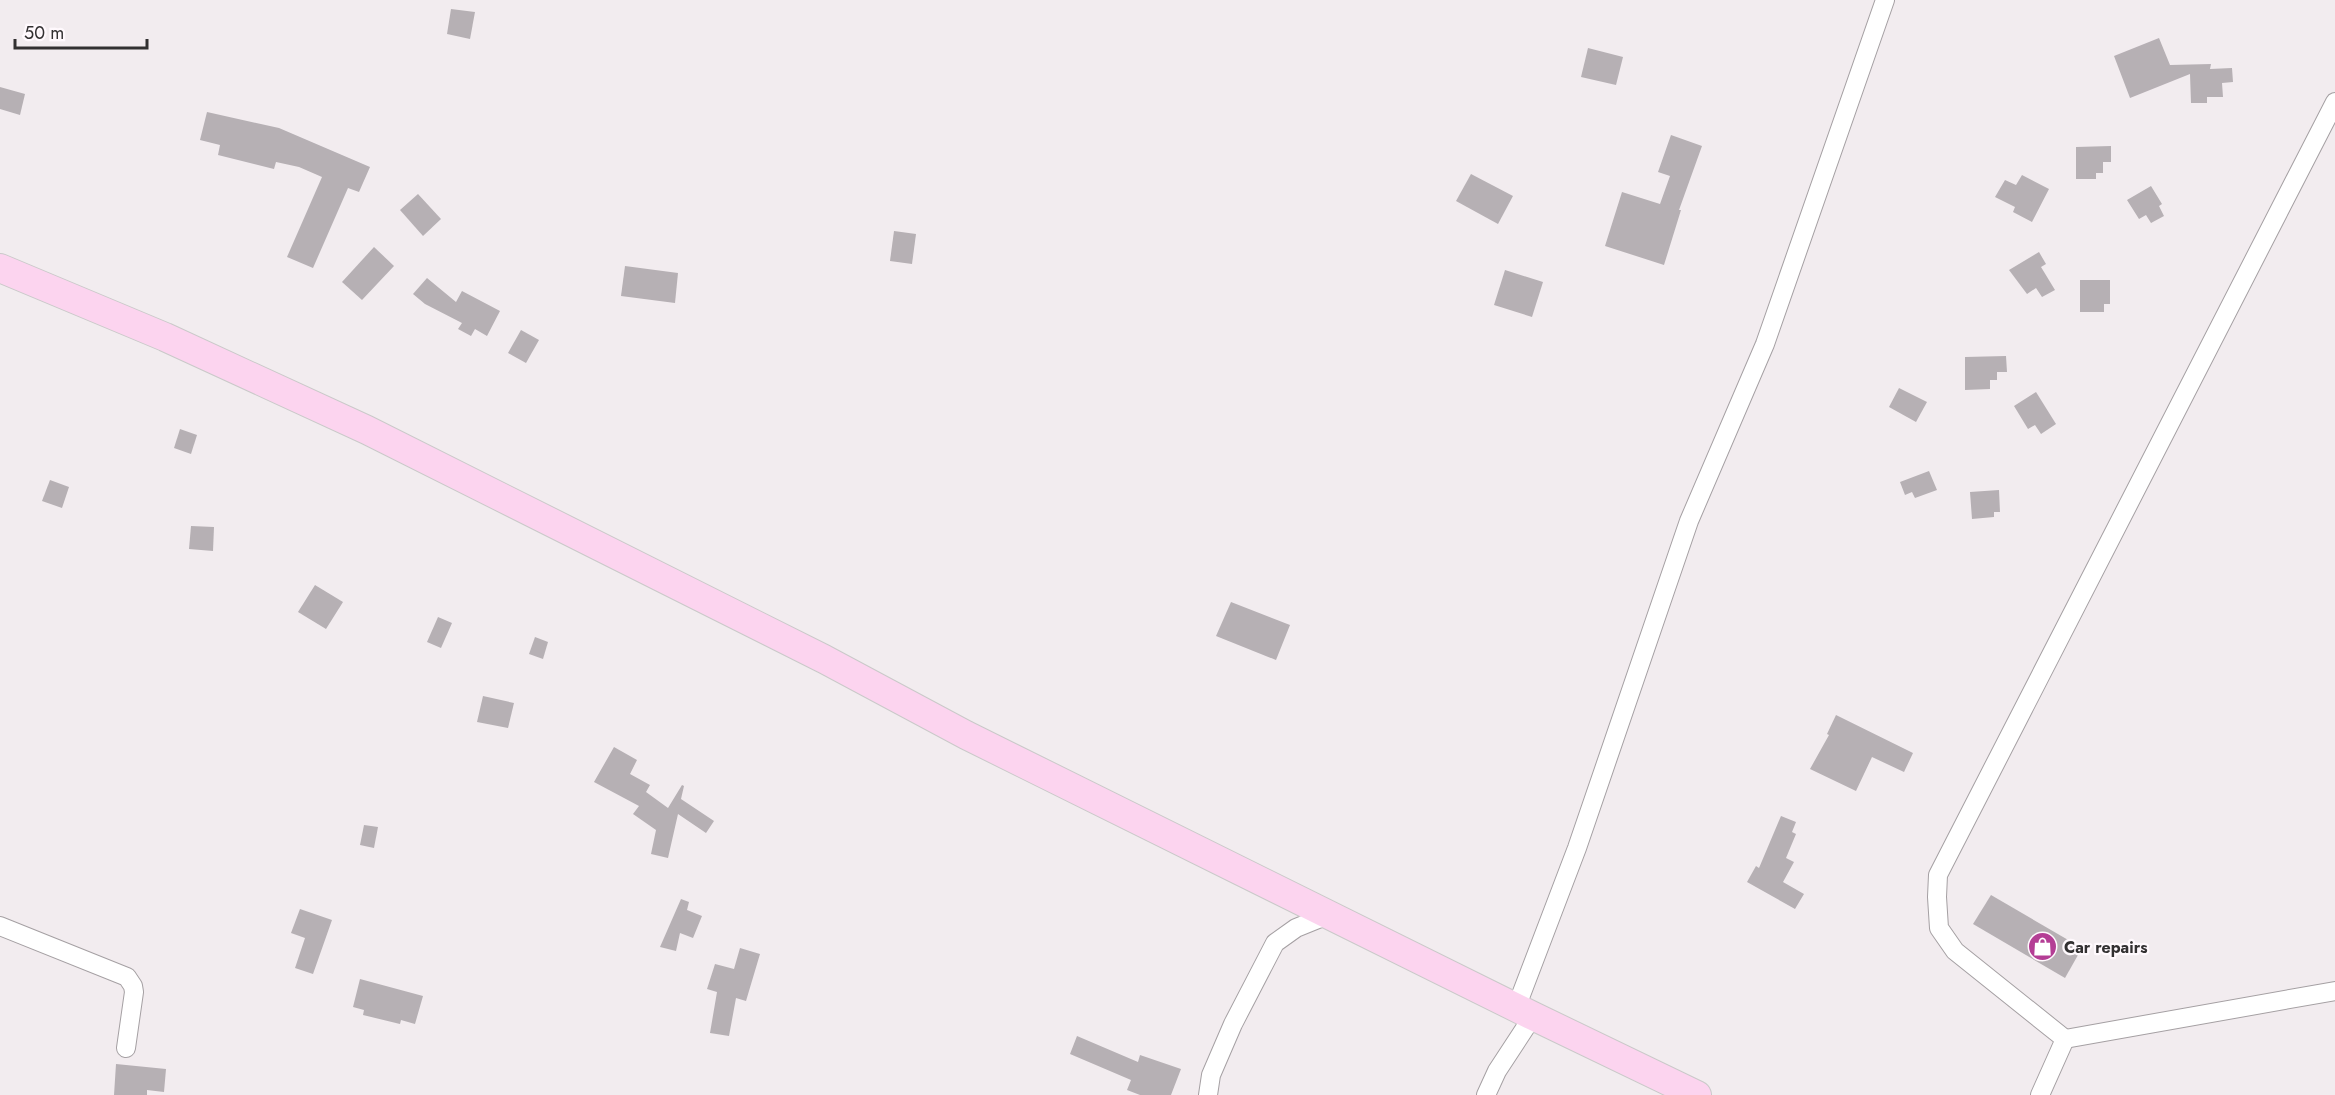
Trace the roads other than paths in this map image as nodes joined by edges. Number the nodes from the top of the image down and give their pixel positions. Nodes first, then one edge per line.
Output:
1 (1885, 0) edge
2 (2335, 102) edge
3 (0, 268) edge
4 (1328, 915) junction
5 (0, 926) edge
6 (2335, 991) edge
7 (1525, 1012) junction
8 (2065, 1039) junction
9 (126, 1048) dead end
10 (1208, 1095) edge
11 (1486, 1095) edge
12 (1697, 1095) edge
13 (2040, 1095) edge

1 - 7 street
2 - 8 street
3 - 4 main road
4 - 7 main road
4 - 10 street
5 - 9 street
6 - 8 street
7 - 11 street
7 - 12 main road
8 - 13 street

